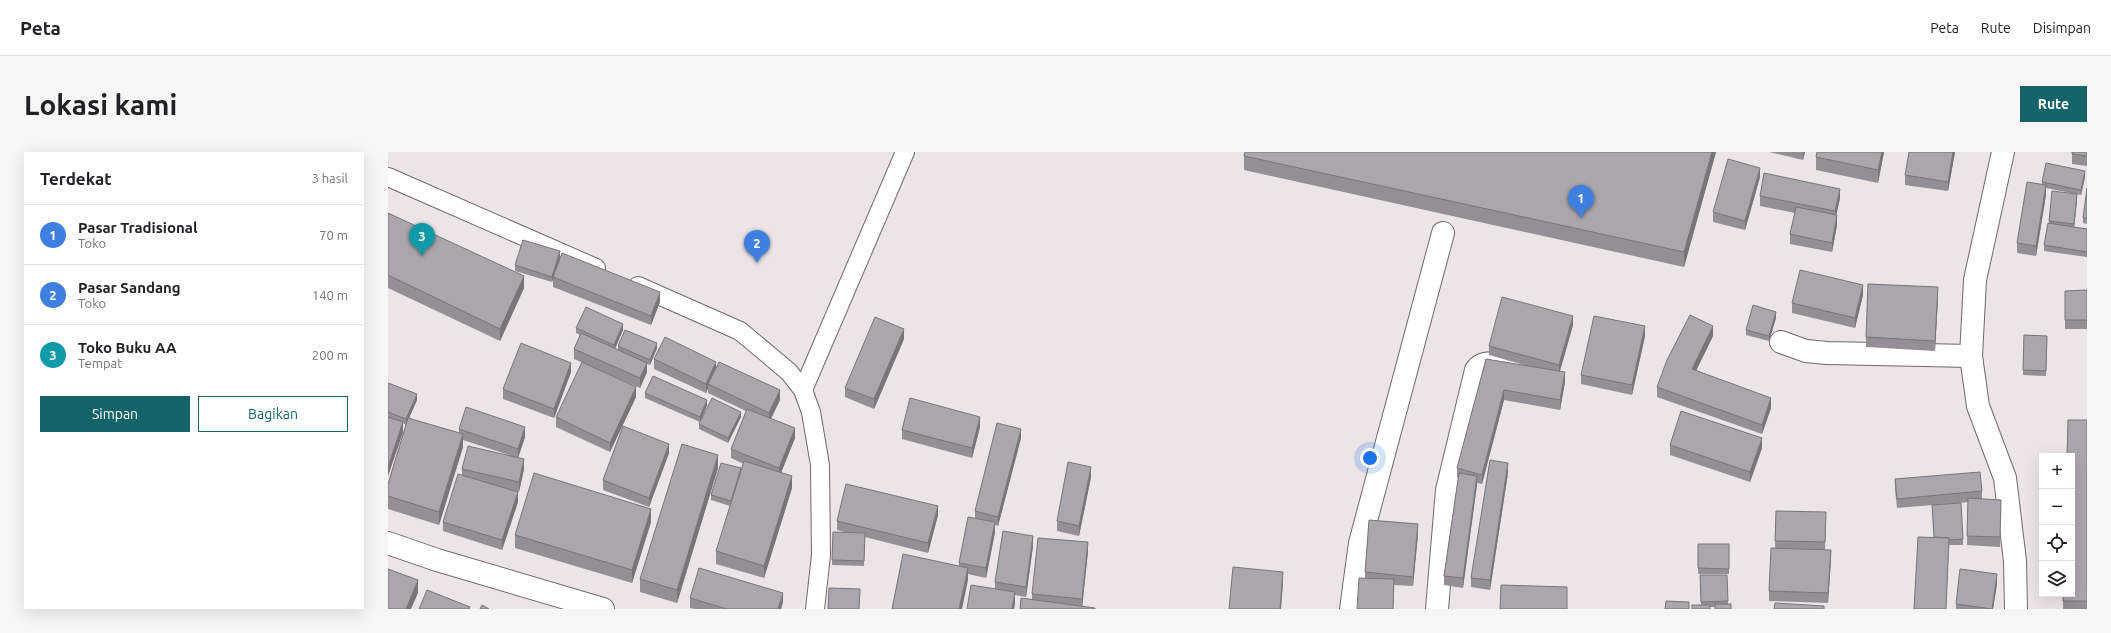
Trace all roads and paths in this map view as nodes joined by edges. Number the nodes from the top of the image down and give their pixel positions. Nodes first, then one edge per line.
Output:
1 (904, 152) edge
2 (2003, 152) edge
3 (388, 177) edge
4 (1443, 233) dead end
5 (1781, 342) dead end
6 (1971, 356) junction
7 (1532, 372) edge
8 (803, 390) junction
9 (388, 543) edge
10 (556, 602) edge
11 (603, 609) edge
12 (815, 609) edge
13 (1352, 609) edge
14 (1437, 609) edge
15 (2016, 609) edge

1 - 8 lane
2 - 6 street
3 - 8 lane
4 - 13 street
5 - 6 street
6 - 15 street
7 - 14 street
8 - 12 lane
9 - 10 street
10 - 11 street

